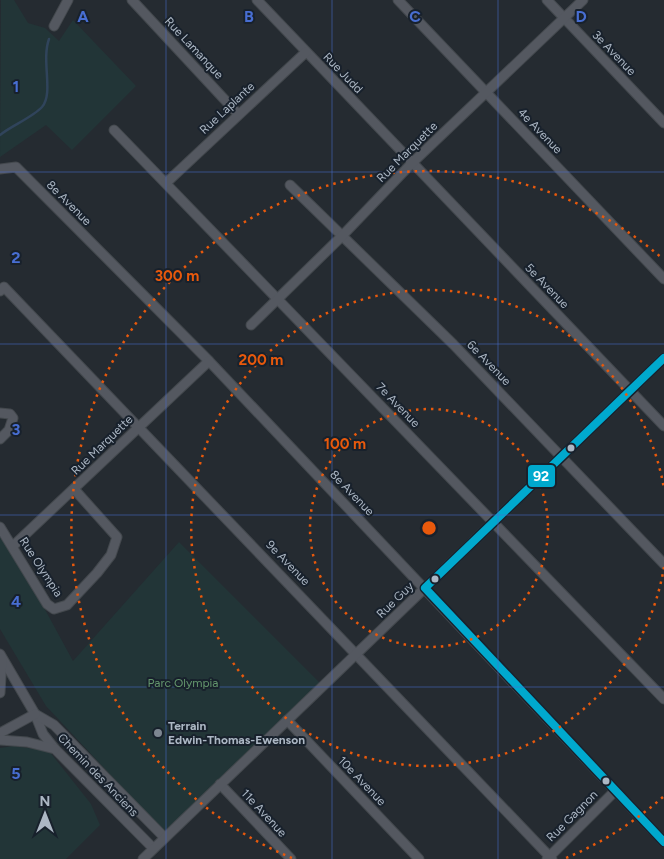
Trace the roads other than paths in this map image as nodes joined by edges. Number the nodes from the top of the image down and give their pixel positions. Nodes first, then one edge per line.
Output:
1 (68, 0) edge
2 (132, 0) edge
3 (258, 0) edge
4 (398, 0) edge
5 (547, 0) edge
6 (583, 0) edge
7 (564, 18) junction
8 (54, 26) dead end
9 (306, 52) junction
10 (486, 92) junction
11 (238, 114) junction
12 (664, 123) edge
13 (114, 130) dead end
14 (412, 163) junction
15 (0, 169) edge
16 (166, 183) junction
17 (290, 185) dead end
18 (342, 236) junction
19 (664, 279) edge
20 (2, 289) edge
21 (278, 298) junction
22 (251, 325) dead end
23 (664, 358) edge
24 (209, 361) junction
25 (630, 391) junction
26 (0, 413) edge
27 (140, 426) junction
28 (664, 426) edge
29 (0, 439) edge
30 (561, 456) junction
31 (74, 489) junction
32 (494, 522) junction
33 (0, 527) edge
34 (13, 546) junction
35 (664, 564) edge
36 (425, 588) junction
37 (358, 654) junction
38 (1, 657) edge
39 (0, 693) edge
40 (664, 699) edge
41 (35, 714) junction
42 (287, 720) junction
43 (0, 733) edge
44 (0, 740) edge
45 (55, 749) junction
46 (220, 784) junction
47 (615, 791) junction
48 (164, 837) junction
49 (664, 842) edge
50 (153, 848) junction
51 (550, 858) edge
52 (143, 859) edge
53 (291, 859) edge
54 (419, 859) edge

1 - 8 street
2 - 11 street, Rue Lamanque
3 - 9 street, Rue Judd
4 - 10 street, 4e Avenue
5 - 7 street, 3e Avenue
6 - 7 street, Rue Marquette
7 - 10 street, Rue Marquette
7 - 12 street, 3e Avenue
9 - 11 street, Rue Laplante
9 - 14 street, Rue Judd
10 - 14 street, Rue Marquette
10 - 19 street, 4e Avenue
11 - 16 street, Rue Laplante
13 - 16 street, 7e Avenue
14 - 18 street, Rue Marquette
14 - 25 street, 5e Avenue
15 - 24 street, 8e Avenue
16 - 21 street, 7e Avenue
17 - 18 street, 6e Avenue
18 - 21 street, Rue Marquette
18 - 30 street, 6e Avenue
20 - 27 street, 9e Avenue
21 - 22 street, Rue Marquette
21 - 32 street, 7e Avenue
23 - 25 street, Rue Guy
24 - 27 street, Rue Marquette
24 - 36 street, 8e Avenue
25 - 28 street, 5e Avenue
25 - 30 street, Rue Guy
26 - 29 street
27 - 31 street, Rue Marquette
27 - 37 street, 9e Avenue
30 - 32 street, Rue Guy
30 - 35 street, 6e Avenue
31 - 34 street, Rue Marquette
31 - 34 street, Rue Olympia
32 - 36 street, Rue Guy
32 - 40 street, 7e Avenue
33 - 34 street, Rue Olympia
36 - 37 street, Rue Guy
36 - 47 street, 8e Avenue
37 - 42 street, Rue Guy
37 - 51 street, 9e Avenue
38 - 39 street
38 - 41 street, Chemin des Anciens
41 - 43 street
41 - 45 street, Chemin des Anciens
41 - 48 street, Chemin des Anciens
42 - 46 street, Rue Guy
42 - 54 street, 10e Avenue
44 - 45 street
45 - 50 street, Chemin des Anciens
46 - 48 street, Rue Guy
46 - 53 street, 11e Avenue
47 - 49 street, 8e Avenue
47 - 51 street, Rue Gagnon
48 - 50 street, Rue Guy
50 - 52 street, Rue Guy

